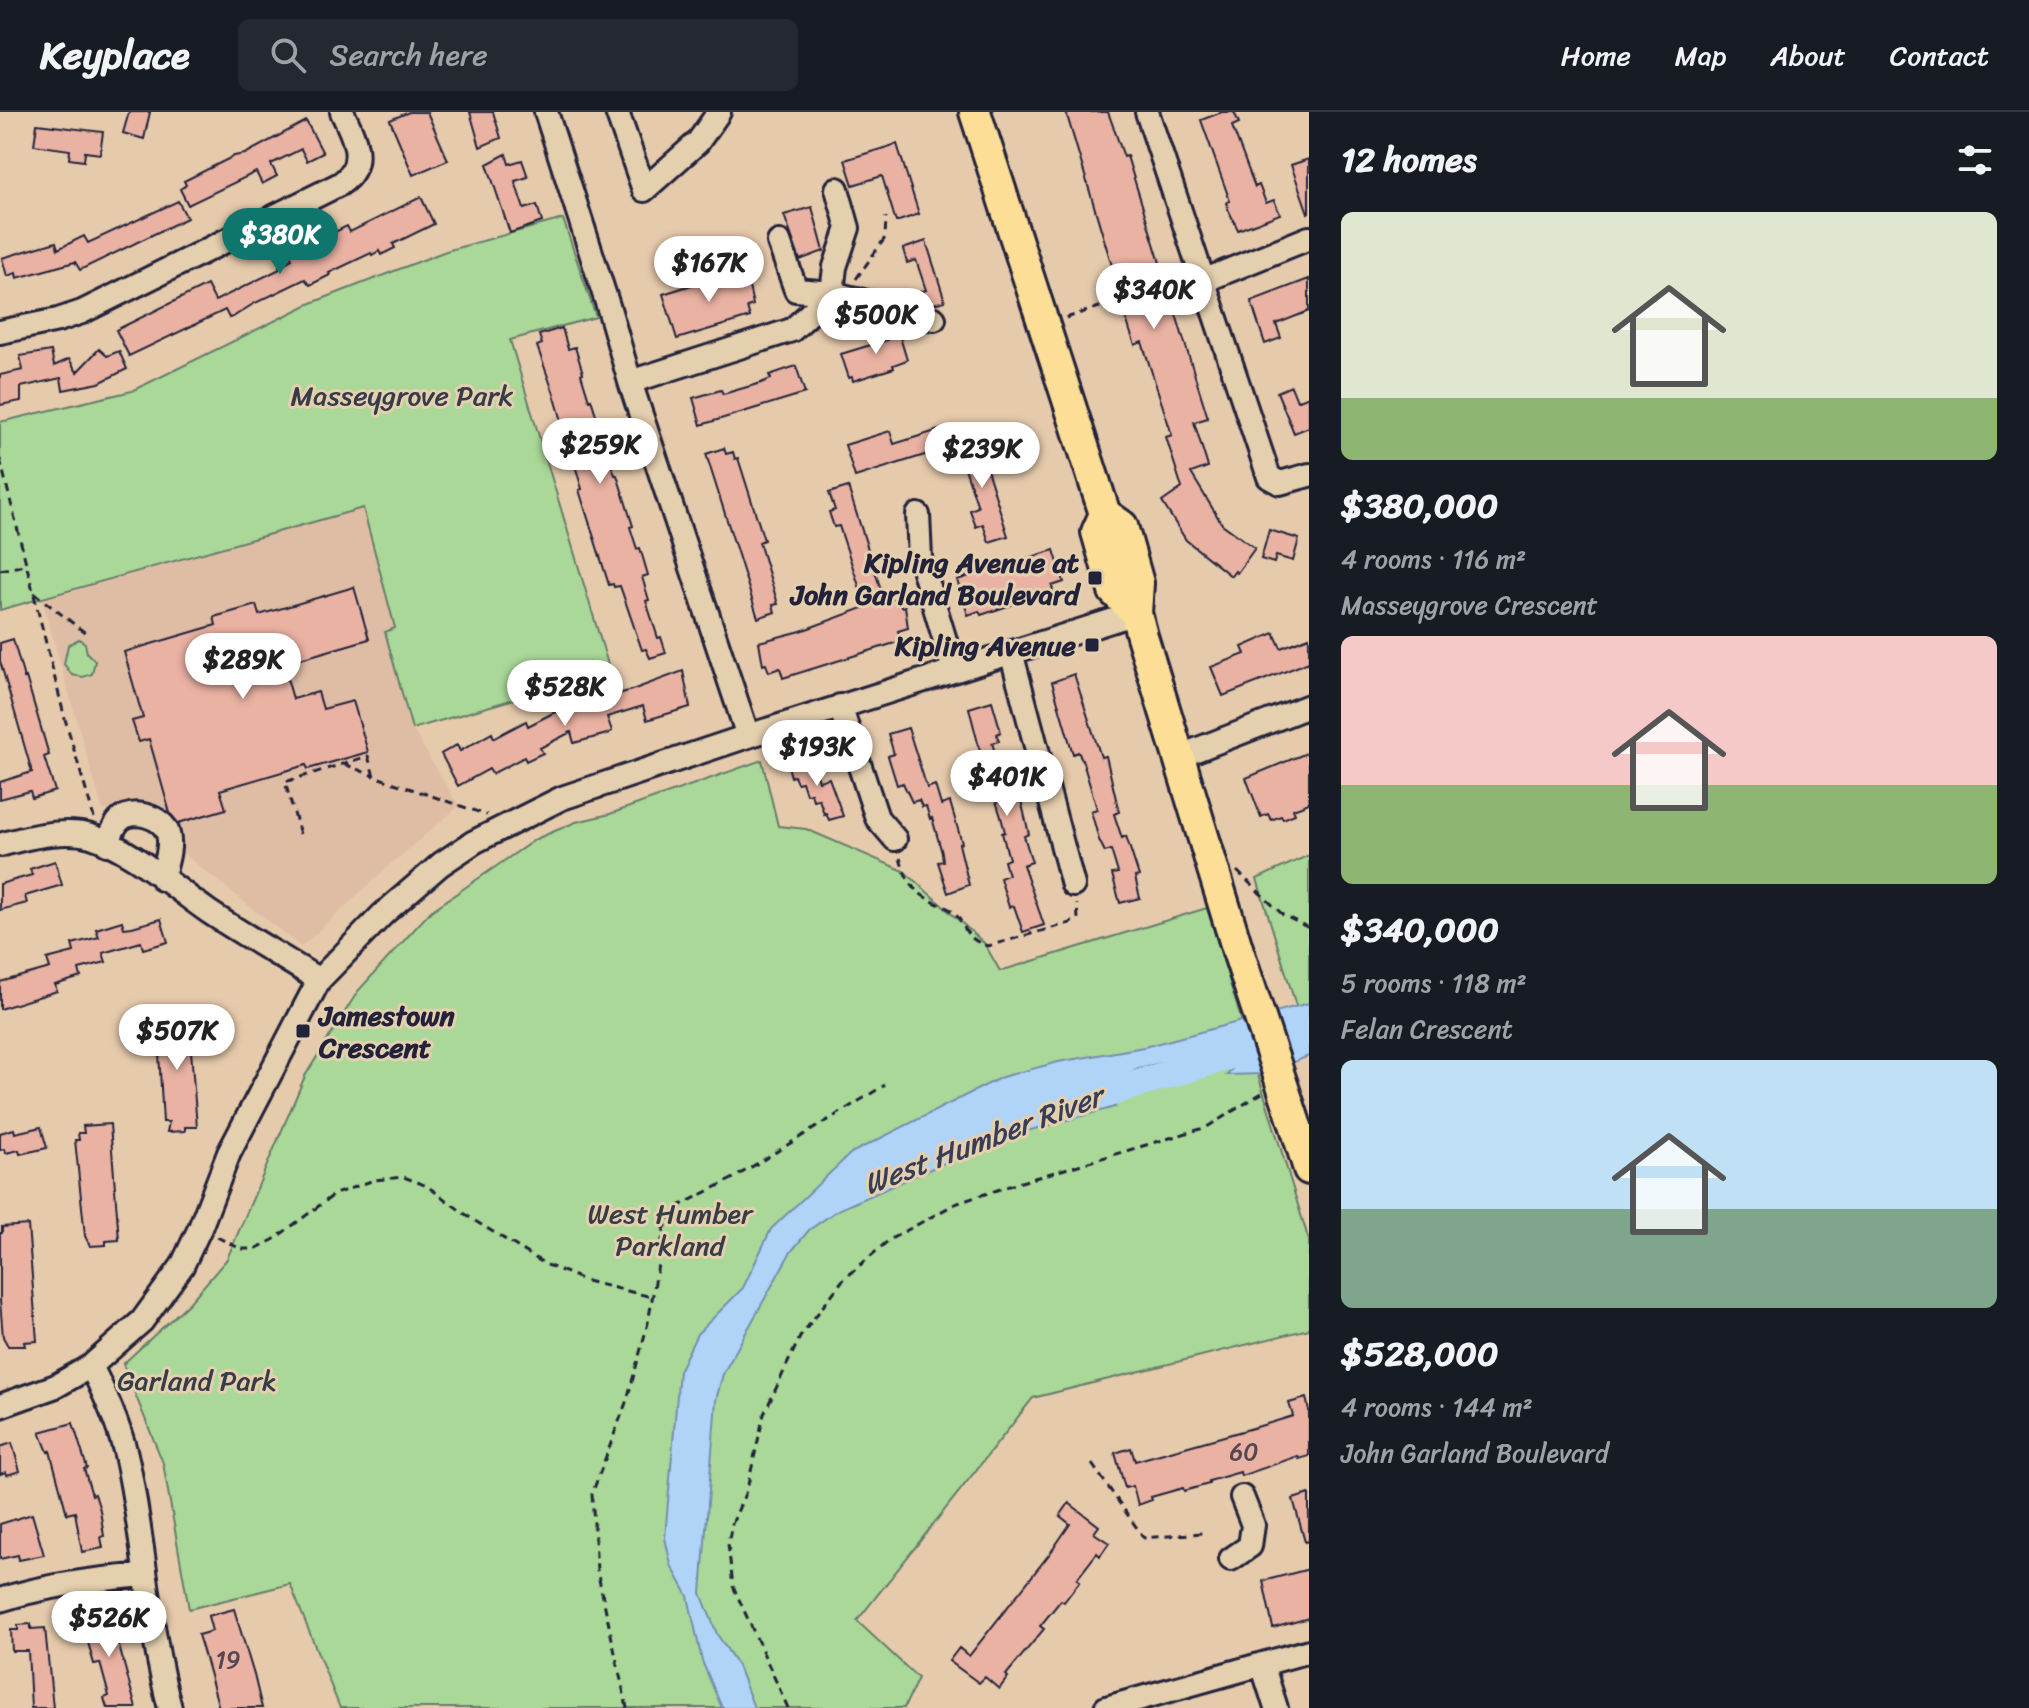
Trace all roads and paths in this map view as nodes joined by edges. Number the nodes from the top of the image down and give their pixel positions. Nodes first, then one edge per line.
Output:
1 (342, 112) edge
2 (546, 112) edge
3 (617, 112) edge
4 (719, 112) edge
5 (975, 112) edge
6 (1147, 112) edge
7 (837, 189) dead end
8 (886, 217) dead end
9 (1309, 238) edge
10 (779, 242) dead end
11 (1203, 281) junction
12 (832, 293) junction
13 (934, 319) dead end
14 (1044, 326) junction
15 (0, 332) edge
16 (630, 382) junction
17 (0, 459) edge
18 (1309, 475) edge
19 (918, 515) dead end
20 (26, 565) junction
21 (0, 570) edge
22 (34, 593) junction
23 (1136, 613) junction
24 (88, 635) dead end
25 (1011, 652) junction
26 (954, 670) junction
27 (840, 706) junction
28 (1309, 706) edge
29 (748, 736) junction
30 (1178, 757) junction
31 (344, 764) junction
32 (374, 776) junction
33 (510, 823) junction
34 (300, 834) dead end
35 (895, 839) joint
36 (103, 842) junction
37 (0, 845) edge
38 (1232, 866) dead end
39 (162, 879) junction
40 (1073, 885) joint
41 (1309, 928) edge
42 (319, 980) junction
43 (885, 1085) dead end
44 (1272, 1090) dead end
45 (1309, 1169) edge
46 (200, 1228) junction
47 (652, 1297) junction
48 (91, 1366) junction
49 (0, 1406) edge
50 (1092, 1464) dead end
51 (1242, 1497) dead end
52 (1202, 1533) dead end
53 (1231, 1559) dead end
54 (145, 1575) junction
55 (0, 1600) edge
56 (1309, 1651) edge
57 (1262, 1664) junction
58 (170, 1708) edge
59 (627, 1708) edge
60 (788, 1708) edge
61 (1106, 1708) edge
62 (1276, 1708) edge

1 - 15 street
2 - 16 street
3 - 4 street
5 - 14 main road
6 - 11 street
7 - 12 street
8 - 12 path
9 - 11 street
10 - 12 street
11 - 14 path
11 - 18 street
12 - 13 street
12 - 16 street
14 - 23 main road
16 - 29 street
17 - 20 path
19 - 26 street
20 - 21 path
20 - 22 path
22 - 24 path
22 - 36 path
23 - 25 street
23 - 30 main road
25 - 26 street
25 - 40 street
26 - 27 street
27 - 29 street
27 - 35 street
28 - 30 street
29 - 33 street
30 - 45 main road, bridge
31 - 32 path
31 - 32 path
31 - 34 path
32 - 33 path
33 - 42 street
35 - 40 path
36 - 37 street
36 - 39 street
36 - 39 street
38 - 41 path
39 - 42 street
42 - 46 street
43 - 47 path
44 - 60 path
46 - 47 path
46 - 48 street
47 - 59 path
48 - 49 street
48 - 54 street
50 - 52 path
51 - 53 street
54 - 55 street
54 - 58 street
56 - 57 street
57 - 61 street
57 - 62 street

